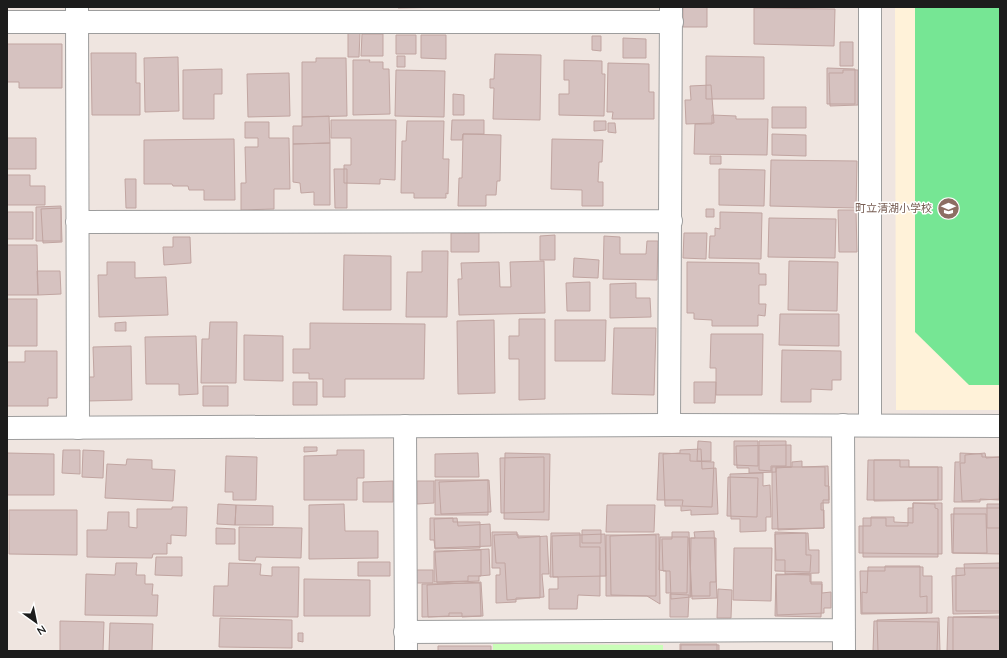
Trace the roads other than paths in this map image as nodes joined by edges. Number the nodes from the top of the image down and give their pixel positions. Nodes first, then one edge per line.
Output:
1 (870, 7) edge
2 (77, 14) edge
3 (671, 15) edge
4 (7, 22) edge
5 (671, 221) junction
6 (77, 222) junction
7 (669, 425) junction
8 (843, 425) junction
9 (870, 425) junction
10 (405, 426) junction
11 (1000, 426) edge
12 (7, 428) edge
13 (78, 428) junction
14 (406, 641) edge
15 (844, 641) edge

1 - 9 street
2 - 3 street
2 - 4 street
2 - 6 street
3 - 5 street
5 - 6 street
5 - 7 street
6 - 13 street
7 - 8 street
7 - 10 street
8 - 9 street
8 - 15 street
9 - 11 street
10 - 13 street
10 - 14 street
12 - 13 street
14 - 15 street

